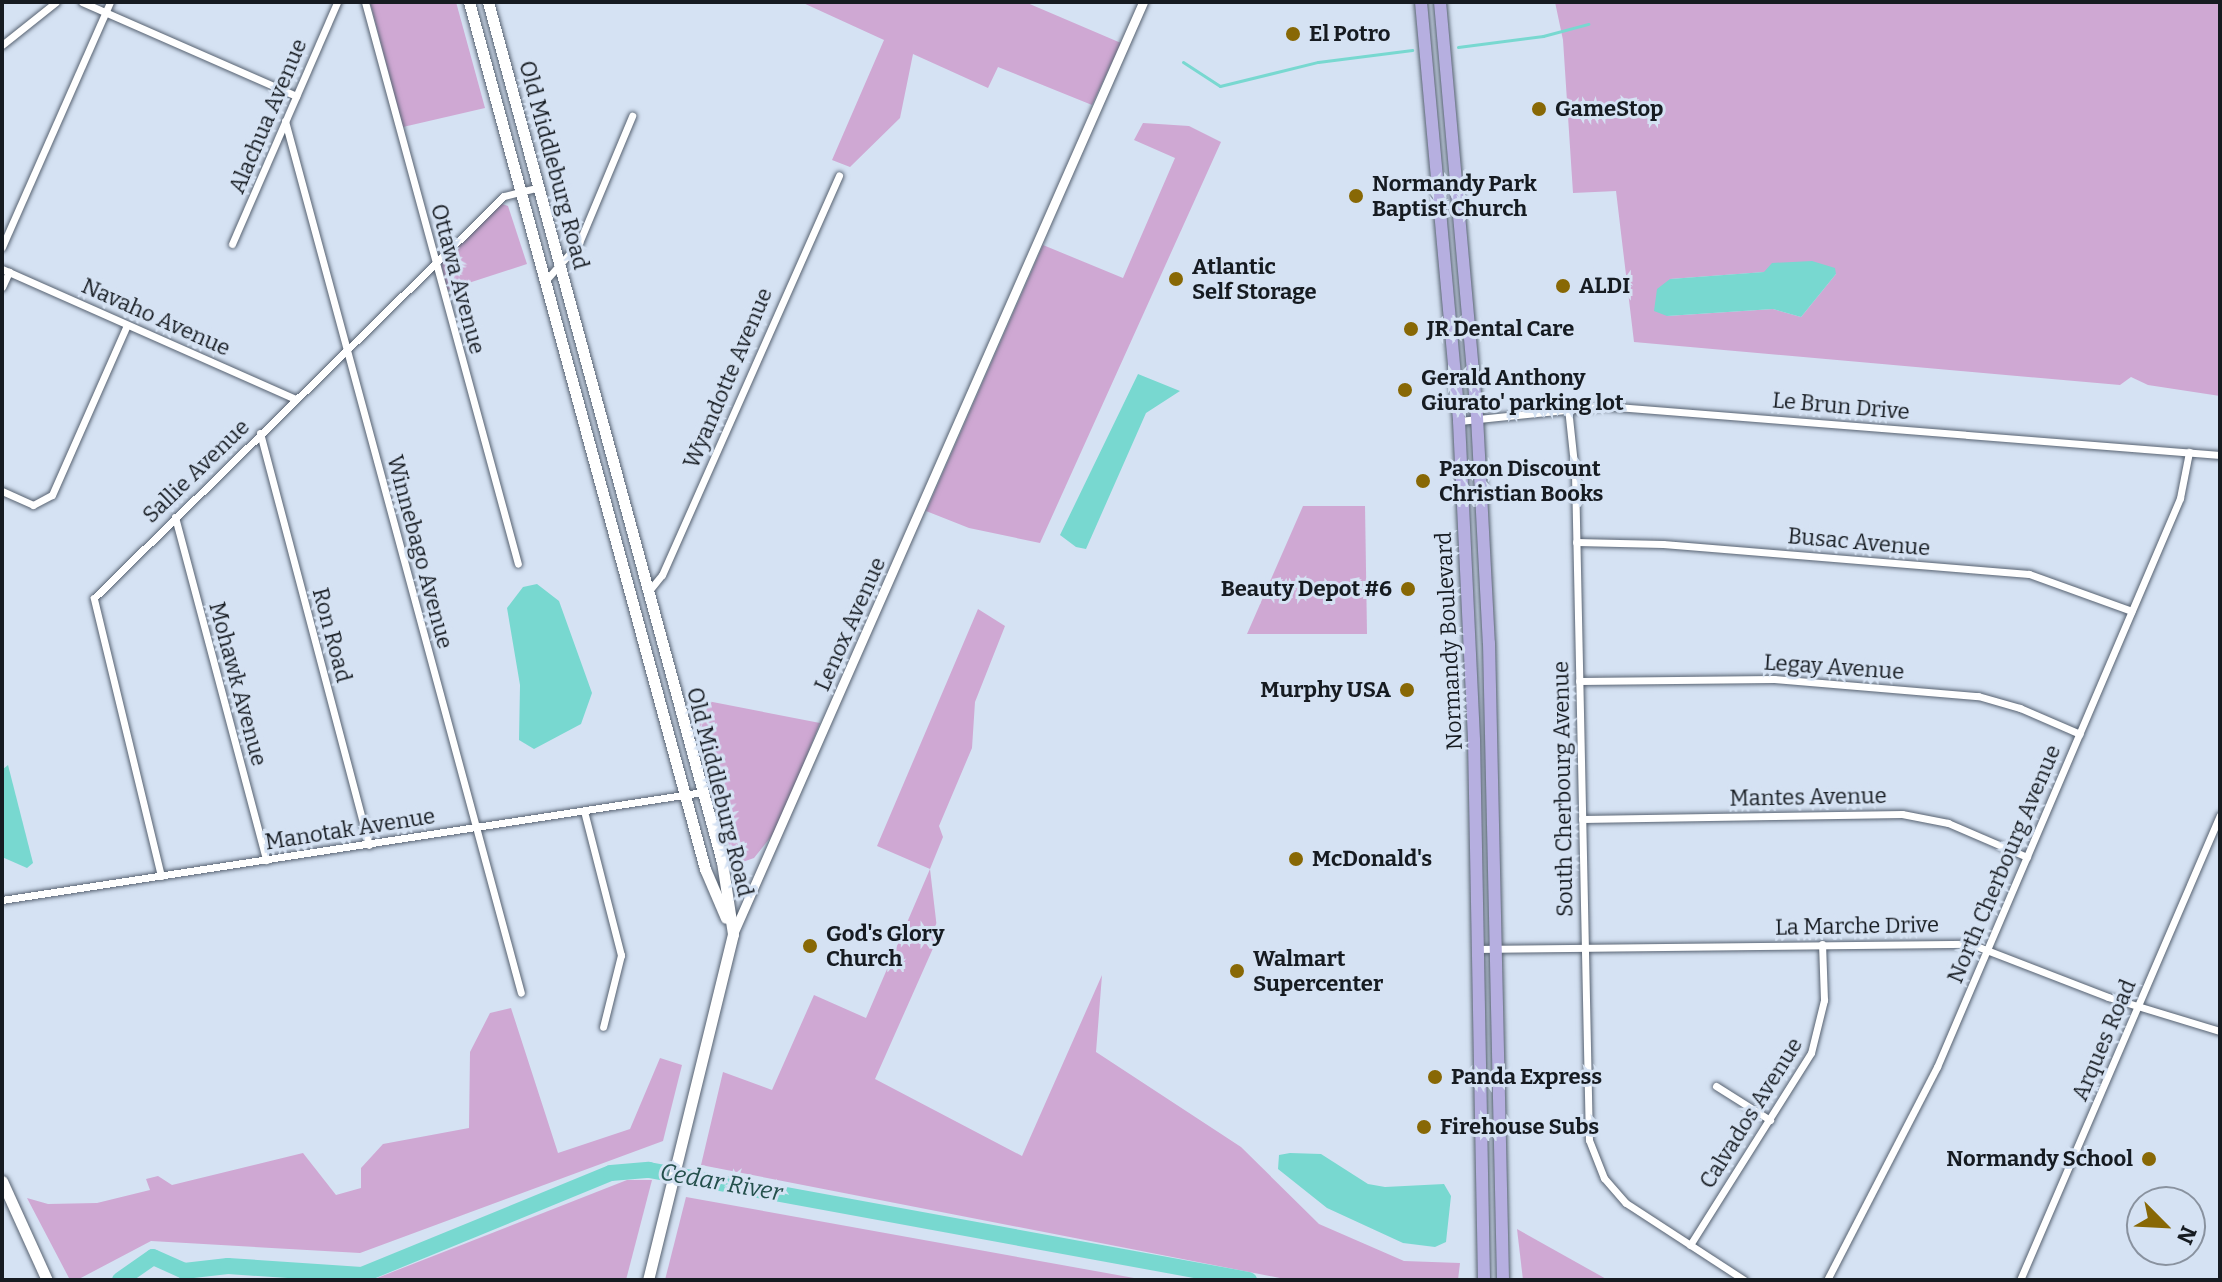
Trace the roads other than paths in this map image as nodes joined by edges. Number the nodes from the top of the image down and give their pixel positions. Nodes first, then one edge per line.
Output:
1 (56, 2) edge
2 (82, 2) edge
3 (110, 2) edge
4 (337, 2) edge
5 (365, 2) edge
6 (469, 2) edge
7 (488, 2) edge
8 (1143, 2) edge
9 (1421, 2) edge
10 (1440, 2) edge
11 (105, 12) junction
12 (2, 45) edge
13 (296, 96) junction
14 (632, 116) dead end
15 (285, 121) junction
16 (839, 175) dead end
17 (539, 187) junction
18 (520, 191) junction
19 (232, 244) dead end
20 (2, 247) edge
21 (435, 262) junction
22 (561, 267) junction
23 (5, 270) edge
24 (546, 280) junction
25 (2, 287) edge
26 (127, 325) junction
27 (346, 348) junction
28 (295, 399) junction
29 (1568, 408) junction
30 (1477, 417) junction
31 (1459, 421) junction
32 (260, 433) junction
33 (2189, 452) junction
34 (610, 453) junction
35 (2220, 455) edge
36 (592, 458) junction
37 (2, 491) edge
38 (175, 517) junction
39 (1576, 542) junction
40 (518, 564) dead end
41 (647, 594) junction
42 (633, 609) junction
43 (2132, 611) junction
44 (1579, 681) junction
45 (2080, 734) junction
46 (703, 792) junction
47 (685, 795) junction
48 (584, 811) junction
49 (2220, 815) edge
50 (1582, 819) junction
51 (476, 829) junction
52 (369, 845) junction
53 (2027, 857) junction
54 (266, 860) junction
55 (161, 876) junction
56 (2, 900) edge
57 (733, 934) junction
58 (1822, 944) junction
59 (1988, 948) junction
60 (1478, 949) junction
61 (1498, 949) junction
62 (1584, 949) junction
63 (521, 993) dead end
64 (2138, 1005) junction
65 (603, 1027) dead end
66 (2220, 1031) edge
67 (1716, 1086) dead end
68 (1770, 1120) junction
69 (2, 1181) edge
70 (1690, 1245) junction
71 (47, 1280) edge
72 (648, 1280) edge
73 (1484, 1280) edge
74 (1503, 1280) edge
75 (1744, 1280) edge
76 (1827, 1280) edge
77 (2020, 1280) edge

1 - 12 street
2 - 11 street
3 - 11 street
4 - 13 street, Alachua Avenue
5 - 21 street, Ottawa Avenue
6 - 18 main road, Old Middleburg Road
7 - 17 main road, Old Middleburg Road
8 - 57 street, Lenox Avenue
9 - 31 main road, Normandy Boulevard
10 - 30 main road, Normandy Boulevard
11 - 13 street
11 - 20 street
13 - 15 street, Alachua Avenue
14 - 22 street
15 - 19 street, Alachua Avenue
15 - 27 street, Winnebago Avenue
16 - 41 street, Wyandotte Avenue
17 - 18 street, Sallie Avenue
17 - 22 main road, Old Middleburg Road
18 - 21 street, Sallie Avenue
18 - 24 main road, Old Middleburg Road
21 - 27 street, Sallie Avenue
21 - 40 street, Ottawa Avenue
22 - 24 street
22 - 34 main road, Old Middleburg Road
23 - 25 street
23 - 26 street, Navaho Avenue
24 - 36 main road, Old Middleburg Road
26 - 28 street, Navaho Avenue
26 - 37 street
27 - 28 street, Sallie Avenue
27 - 51 street, Winnebago Avenue
28 - 32 street, Sallie Avenue
29 - 30 street, Le Brun Drive
29 - 33 street, Le Brun Drive
29 - 39 street, South Cherbourg Avenue
30 - 31 street, Le Brun Drive
30 - 61 main road, Normandy Boulevard
31 - 60 main road, Normandy Boulevard
32 - 38 street, Sallie Avenue
32 - 52 street, Ron Road
33 - 35 street, Le Brun Drive
33 - 43 street, North Cherbourg Avenue
34 - 36 main road
34 - 41 main road, Old Middleburg Road
36 - 42 main road, Old Middleburg Road
38 - 54 street, Mohawk Avenue
38 - 55 street, Sallie Avenue
39 - 43 street, Busac Avenue
39 - 44 street, South Cherbourg Avenue
41 - 42 main road
41 - 46 main road, Old Middleburg Road
42 - 47 main road, Old Middleburg Road
43 - 45 street, North Cherbourg Avenue
44 - 45 street, Legay Avenue
44 - 50 street, South Cherbourg Avenue
45 - 53 street, North Cherbourg Avenue
46 - 47 street, Manotak Avenue
46 - 57 main road, Old Middleburg Road
47 - 48 street, Manotak Avenue
47 - 57 main road, Old Middleburg Road
48 - 51 street, Manotak Avenue
48 - 65 street
49 - 64 street, Arques Road
50 - 53 street, Mantes Avenue
50 - 62 street, South Cherbourg Avenue
51 - 52 street, Manotak Avenue
51 - 63 street, Winnebago Avenue
52 - 54 street, Manotak Avenue
53 - 59 street, North Cherbourg Avenue
54 - 55 street, Manotak Avenue
55 - 56 street, Manotak Avenue
57 - 72 main road, Lenox Avenue
58 - 59 street, La Marche Drive
58 - 62 street, La Marche Drive
58 - 68 street, Calvados Avenue
59 - 64 street, La Marche Drive
59 - 76 street, North Cherbourg Avenue
60 - 61 street, La Marche Drive
60 - 73 main road, Normandy Boulevard
61 - 62 street, La Marche Drive
61 - 74 main road, Normandy Boulevard
62 - 70 street, South Cherbourg Avenue
64 - 66 street, La Marche Drive
64 - 77 street, Arques Road
67 - 68 street
68 - 70 street, Calvados Avenue
69 - 71 main road
70 - 75 street

